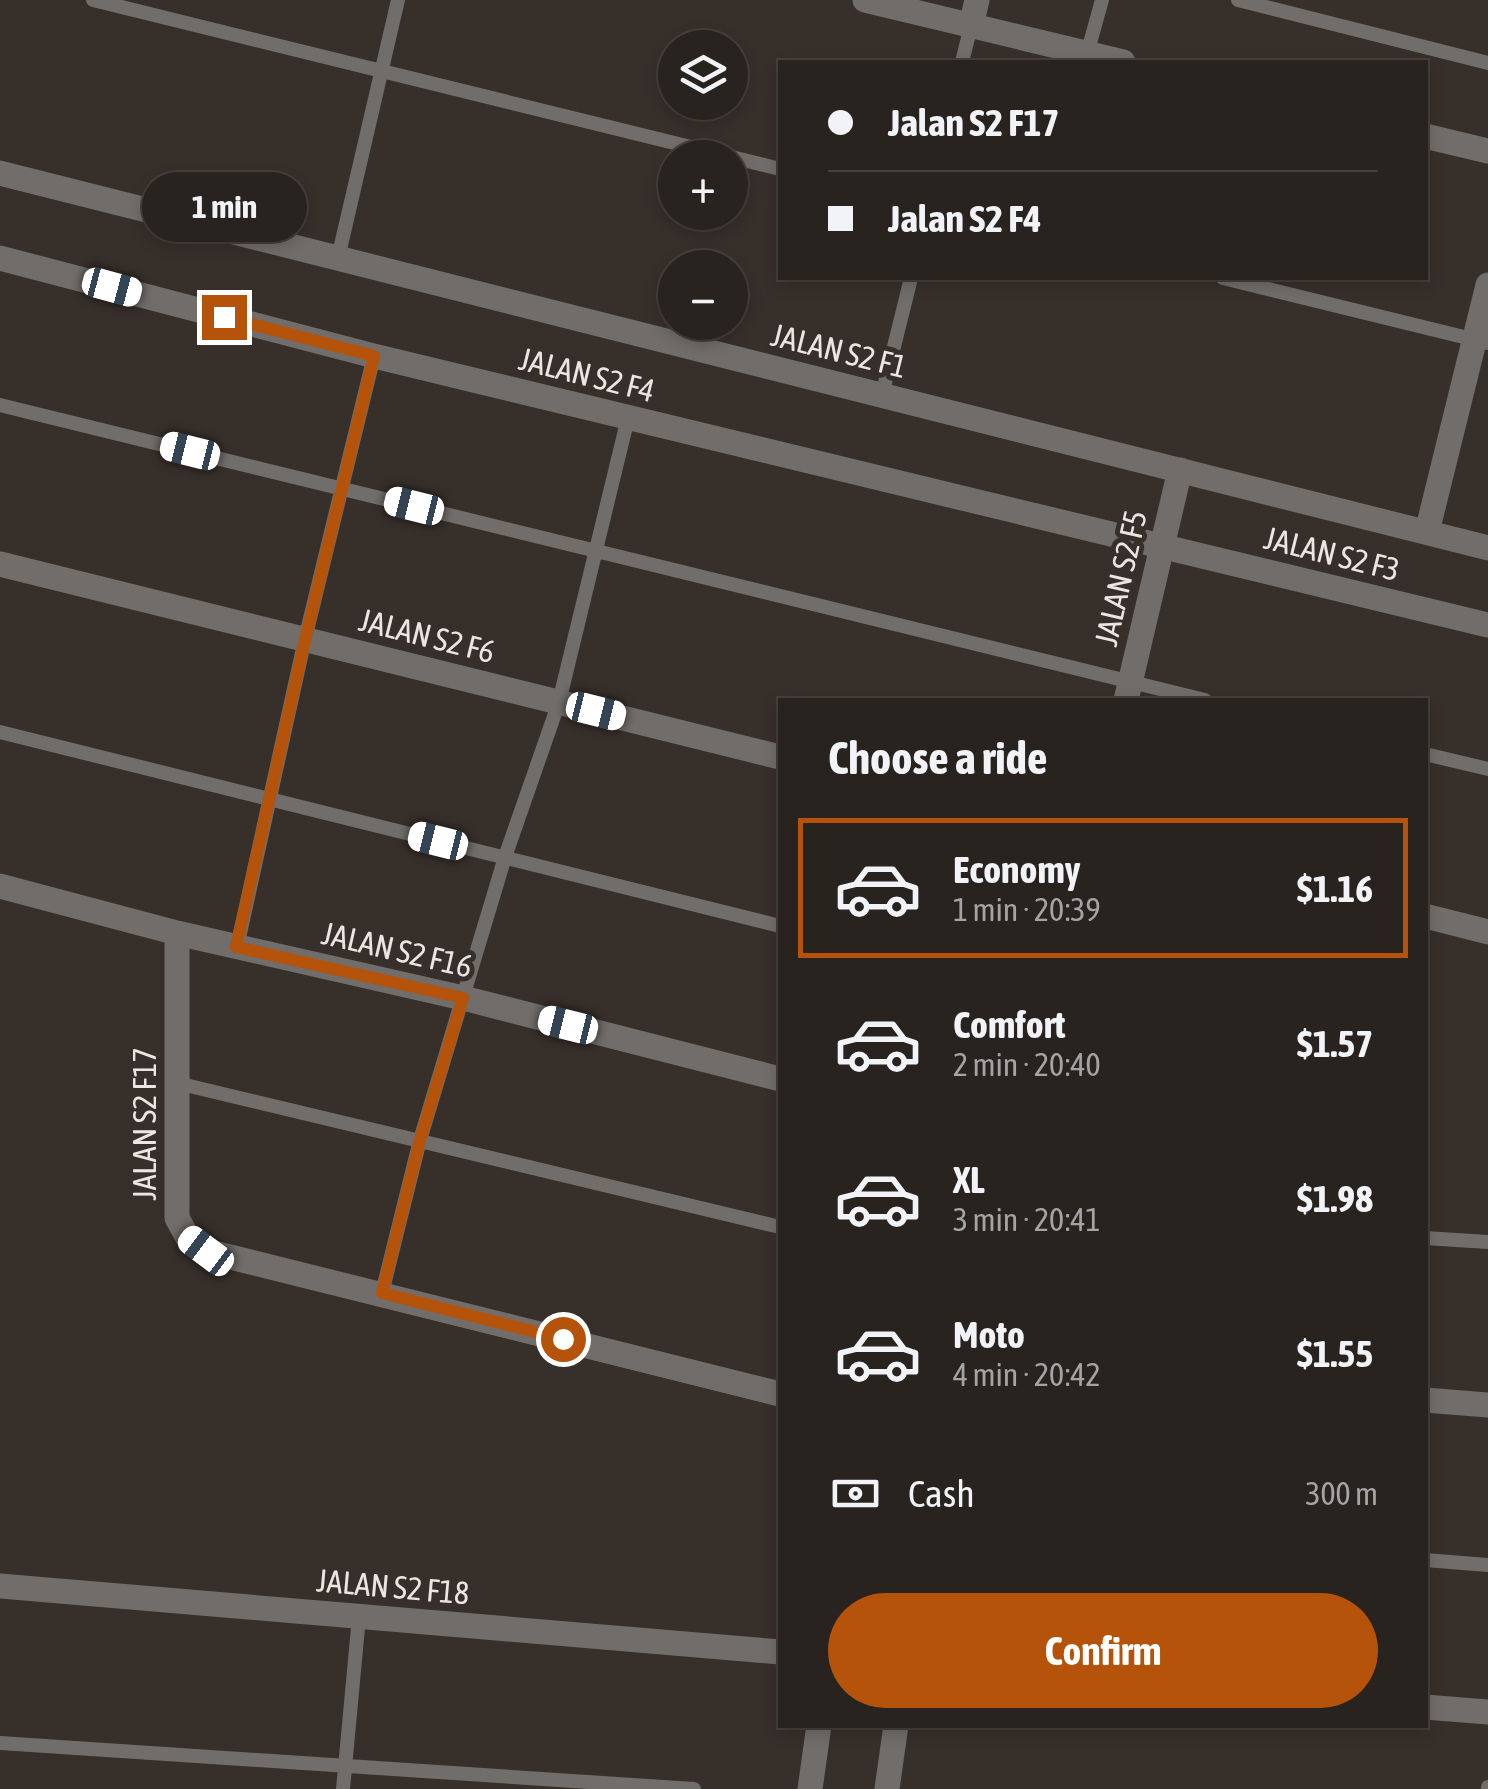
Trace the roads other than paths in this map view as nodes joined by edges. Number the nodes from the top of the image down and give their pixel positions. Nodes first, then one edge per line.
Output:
1 (93, 0) edge
2 (398, 0) edge
3 (864, 0) edge
4 (977, 0) edge
5 (1102, 0) edge
6 (1238, 0) edge
7 (971, 26) junction
8 (1087, 54) junction
9 (962, 60) edge
10 (1114, 60) edge
11 (1488, 63) edge
12 (382, 70) junction
13 (1428, 137) edge
14 (1488, 151) edge
15 (778, 168) edge
16 (0, 173) edge
17 (0, 258) edge
18 (338, 258) junction
19 (910, 280) edge
20 (1231, 280) edge
21 (1488, 285) edge
22 (1481, 341) edge
23 (374, 356) junction
24 (882, 395) junction
25 (0, 404) edge
26 (628, 418) junction
27 (1180, 470) junction
28 (342, 488) junction
29 (1427, 532) junction
30 (1162, 546) junction
31 (1488, 548) edge
32 (596, 550) junction
33 (0, 564) edge
34 (1488, 625) edge
35 (305, 640) junction
36 (1128, 691) edge
37 (1187, 698) edge
38 (559, 702) junction
39 (0, 732) edge
40 (1428, 755) edge
41 (778, 757) edge
42 (1488, 769) edge
43 (270, 800) junction
44 (504, 857) junction
45 (0, 886) edge
46 (1428, 917) edge
47 (778, 926) edge
48 (1488, 932) edge
49 (177, 933) junction
50 (236, 947) junction
51 (463, 998) junction
52 (778, 1078) edge
53 (177, 1083) junction
54 (420, 1140) junction
55 (778, 1227) edge
56 (1428, 1238) edge
57 (1488, 1242) edge
58 (382, 1293) junction
59 (778, 1393) edge
60 (1428, 1400) edge
61 (1488, 1405) edge
62 (1428, 1560) edge
63 (1488, 1566) edge
64 (0, 1586) edge
65 (359, 1617) junction
66 (778, 1652) edge
67 (1428, 1707) edge
68 (1488, 1712) edge
69 (819, 1728) edge
70 (896, 1728) edge
71 (0, 1743) edge
72 (345, 1766) junction
73 (343, 1789) edge
74 (694, 1789) edge
75 (810, 1789) edge
76 (888, 1789) edge

1 - 12 lane
2 - 12 lane
3 - 7 street
4 - 7 street
5 - 8 lane
6 - 11 lane
7 - 8 street
7 - 9 lane
8 - 10 street
12 - 15 lane
12 - 18 lane
13 - 14 street
16 - 18 street, JALAN S2 F1
17 - 23 street, JALAN S2 F4
18 - 24 street, JALAN S2 F1
19 - 24 lane
20 - 22 lane
21 - 22 street
22 - 29 street
23 - 26 street, JALAN S2 F4
23 - 28 lane
24 - 27 street, JALAN S2 F1
25 - 28 lane
26 - 30 street, JALAN S2 F4
26 - 32 lane
27 - 29 street, JALAN S2 F1
27 - 30 street, JALAN S2 F5
28 - 32 lane
28 - 35 lane
29 - 31 street, JALAN S2 F1
30 - 34 street, JALAN S2 F3
30 - 36 street, JALAN S2 F5
32 - 36 lane
32 - 38 lane
33 - 35 street, JALAN S2 F6
35 - 38 street, JALAN S2 F6
35 - 43 lane
36 - 37 lane
38 - 41 street, JALAN S2 F6
38 - 44 lane
39 - 43 lane
40 - 42 lane
43 - 44 lane
43 - 50 lane
44 - 47 lane
44 - 51 lane
45 - 49 street, JALAN S2 F16
46 - 48 street
49 - 50 street, JALAN S2 F16
49 - 53 street, JALAN S2 F17
50 - 51 street, JALAN S2 F16
51 - 52 street, JALAN S2 F16
51 - 54 lane
53 - 54 lane
53 - 58 street, JALAN S2 F17
54 - 55 lane
54 - 58 lane
56 - 57 lane
58 - 59 street, JALAN S2 F17
60 - 61 street
62 - 63 lane
64 - 65 street, JALAN S2 F18
65 - 66 street, JALAN S2 F18
65 - 72 lane
67 - 68 street
69 - 75 street
70 - 76 street
71 - 72 lane
72 - 73 lane
72 - 74 lane

